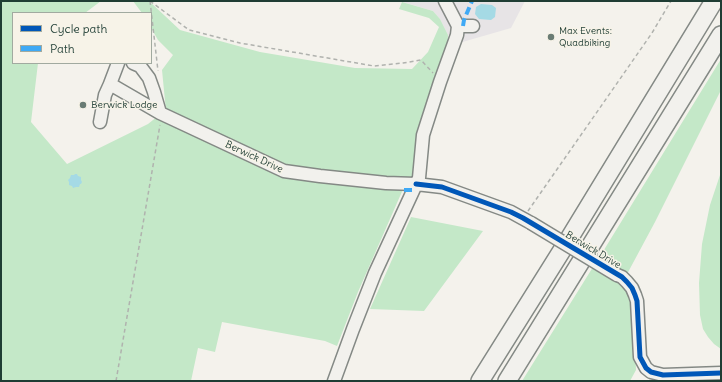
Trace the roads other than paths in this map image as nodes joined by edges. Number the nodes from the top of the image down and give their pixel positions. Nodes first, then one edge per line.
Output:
1 (445, 1) edge
2 (714, 1) edge
3 (458, 26) junction
4 (473, 26) dead end
5 (721, 35) edge
6 (118, 64) edge
7 (135, 64) edge
8 (110, 84) junction
9 (161, 113) junction
10 (100, 122) dead end
11 (416, 184) junction
12 (721, 373) edge
13 (334, 381) edge
14 (480, 381) edge
15 (507, 381) edge

1 - 3 street
2 - 14 highway
3 - 4 street
3 - 11 street
5 - 15 highway
6 - 8 street
7 - 9 street
8 - 9 street, Berwick Drive
8 - 10 street
9 - 11 street, Berwick Drive
11 - 12 street, Berwick Drive, bridge
11 - 13 street

